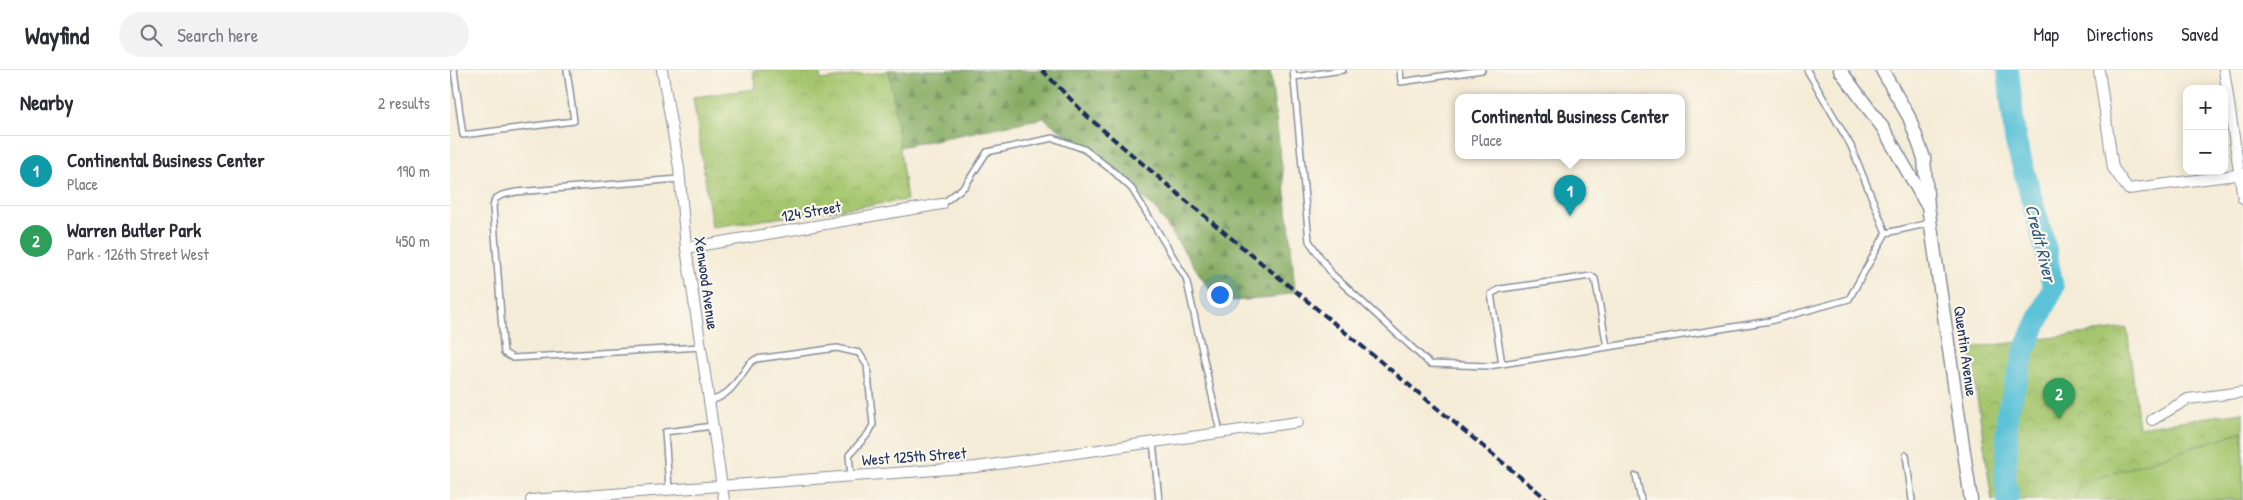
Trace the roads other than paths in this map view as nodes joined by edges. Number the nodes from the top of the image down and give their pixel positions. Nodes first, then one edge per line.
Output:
1 (454, 70) edge
2 (568, 70) edge
3 (662, 70) edge
4 (1294, 70) edge
5 (1343, 70) edge
6 (1400, 70) edge
7 (1482, 70) edge
8 (1806, 70) edge
9 (1840, 70) edge
10 (1882, 70) edge
11 (2099, 70) edge
12 (2224, 70) edge
13 (1294, 77) junction
14 (2241, 174) edge
15 (680, 179) junction
16 (2243, 198) edge
17 (942, 204) joint
18 (1928, 206) junction
19 (1930, 223) junction
20 (1886, 233) junction
21 (686, 248) junction
22 (701, 347) junction
23 (1607, 347) junction
24 (1502, 364) junction
25 (2243, 392) edge
26 (709, 401) junction
27 (2152, 420) dead end
28 (1298, 422) dead end
29 (713, 426) junction
30 (1220, 432) junction
31 (1153, 442) junction
32 (1906, 455) dead end
33 (851, 476) junction
34 (1636, 476) dead end
35 (722, 486) junction
36 (669, 488) junction
37 (531, 500) edge
38 (724, 500) edge
39 (1159, 500) edge
40 (1641, 500) edge
41 (1912, 500) edge
42 (1971, 500) edge

1 - 2 lane
3 - 15 street, Xenwood Avenue
4 - 13 lane
5 - 13 lane
6 - 7 lane
8 - 20 lane
9 - 18 street, Quentin Avenue
10 - 18 street, Quentin Avenue
11 - 14 street
12 - 14 street
13 - 24 lane
14 - 16 street
15 - 21 street, Xenwood Avenue
15 - 22 lane
17 - 21 street, 124 Street
17 - 30 lane
18 - 19 street, Quentin Avenue
19 - 20 lane
19 - 42 street, Quentin Avenue
20 - 23 lane
21 - 22 street, Xenwood Avenue
22 - 26 street, Xenwood Avenue
23 - 24 lane
23 - 24 lane
25 - 27 street
26 - 29 street, Xenwood Avenue
26 - 33 lane
28 - 30 street, West 125th Street
29 - 35 street, Xenwood Avenue
29 - 36 lane
30 - 31 street, West 125th Street
31 - 33 street, West 125th Street
31 - 39 lane
32 - 41 lane
33 - 35 street, West 125th Street
34 - 40 lane
35 - 36 street, West 125th Street
35 - 38 street, Xenwood Avenue
36 - 37 street, West 125th Street

